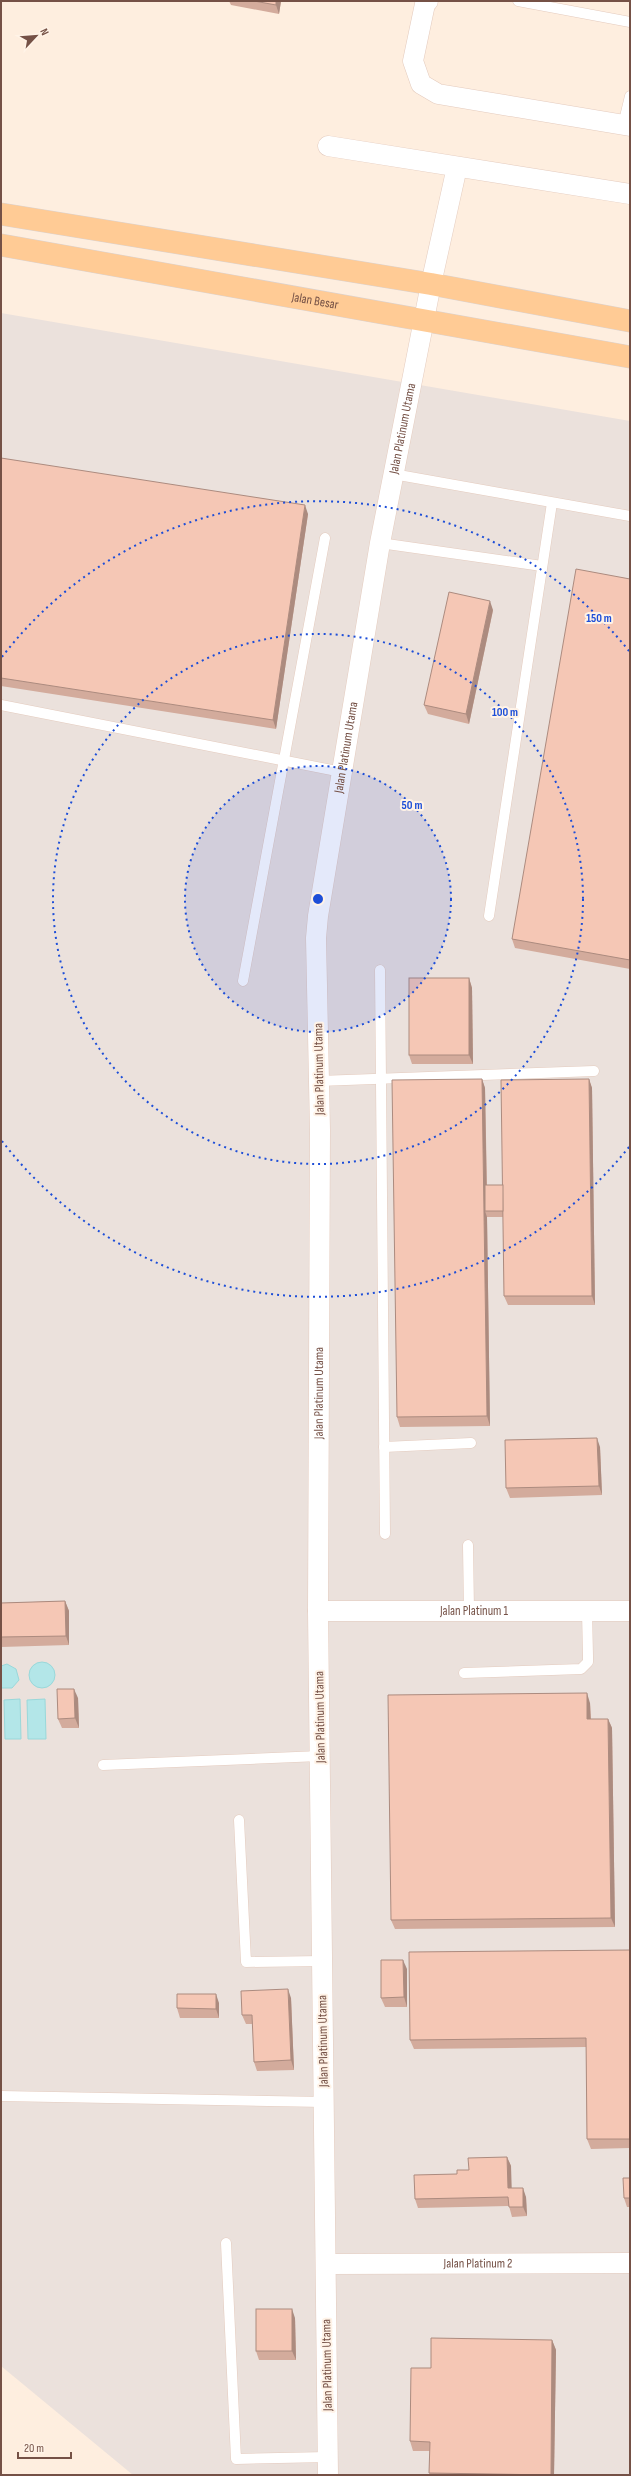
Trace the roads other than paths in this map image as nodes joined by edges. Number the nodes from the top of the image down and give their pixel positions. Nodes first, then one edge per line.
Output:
1 (428, 1) edge
2 (518, 1) edge
3 (630, 22) edge
4 (630, 96) edge
5 (626, 125) edge
6 (328, 146) dead end
7 (457, 167) junction
8 (630, 194) edge
9 (1, 214) edge
10 (1, 244) edge
11 (431, 284) junction
12 (424, 320) junction
13 (630, 321) edge
14 (630, 357) edge
15 (393, 474) junction
16 (552, 503) junction
17 (630, 516) edge
18 (325, 538) dead end
19 (380, 543) junction
20 (542, 566) junction
21 (1, 705) edge
22 (282, 760) junction
23 (342, 772) junction
24 (489, 916) dead end
25 (380, 970) dead end
26 (244, 981) dead end
27 (594, 1071) dead end
28 (380, 1079) junction
29 (319, 1081) junction
30 (470, 1443) dead end
31 (384, 1447) junction
32 (385, 1534) dead end
33 (468, 1545) dead end
34 (318, 1611) junction
35 (469, 1611) junction
36 (587, 1611) junction
37 (630, 1611) edge
38 (464, 1673) dead end
39 (320, 1756) junction
40 (103, 1765) dead end
41 (239, 1820) dead end
42 (322, 1961) junction
43 (1, 2096) edge
44 (324, 2102) junction
45 (226, 2243) dead end
46 (630, 2263) edge
47 (326, 2264) junction
48 (328, 2466) edge

1 - 5 street
2 - 3 lane
4 - 5 lane
6 - 7 street
7 - 8 street
7 - 11 street, Jalan Platinum Utama
9 - 11 main road
10 - 12 main road, Jalan Besar
11 - 12 street, Jalan Platinum Utama
11 - 13 main road
12 - 14 main road, Jalan Besar
12 - 15 street, Jalan Platinum Utama
15 - 16 lane
15 - 19 street, Jalan Platinum Utama
16 - 17 lane
16 - 20 lane
18 - 22 lane
19 - 20 lane
19 - 23 street, Jalan Platinum Utama
20 - 24 lane
21 - 22 lane
22 - 23 lane
22 - 26 lane
23 - 29 street, Jalan Platinum Utama
25 - 28 lane
27 - 28 lane
28 - 29 lane
28 - 31 lane
29 - 34 street, Jalan Platinum Utama
30 - 31 lane
31 - 32 lane
33 - 35 lane
34 - 35 street, Jalan Platinum 1
34 - 39 street, Jalan Platinum Utama
35 - 36 street, Jalan Platinum 1
36 - 37 street, Jalan Platinum 1
36 - 38 lane
39 - 40 lane
39 - 42 street, Jalan Platinum Utama
41 - 42 lane
42 - 44 street, Jalan Platinum Utama
43 - 44 lane
44 - 47 street, Jalan Platinum Utama
45 - 48 lane
46 - 47 street, Jalan Platinum 2
47 - 48 street, Jalan Platinum Utama

